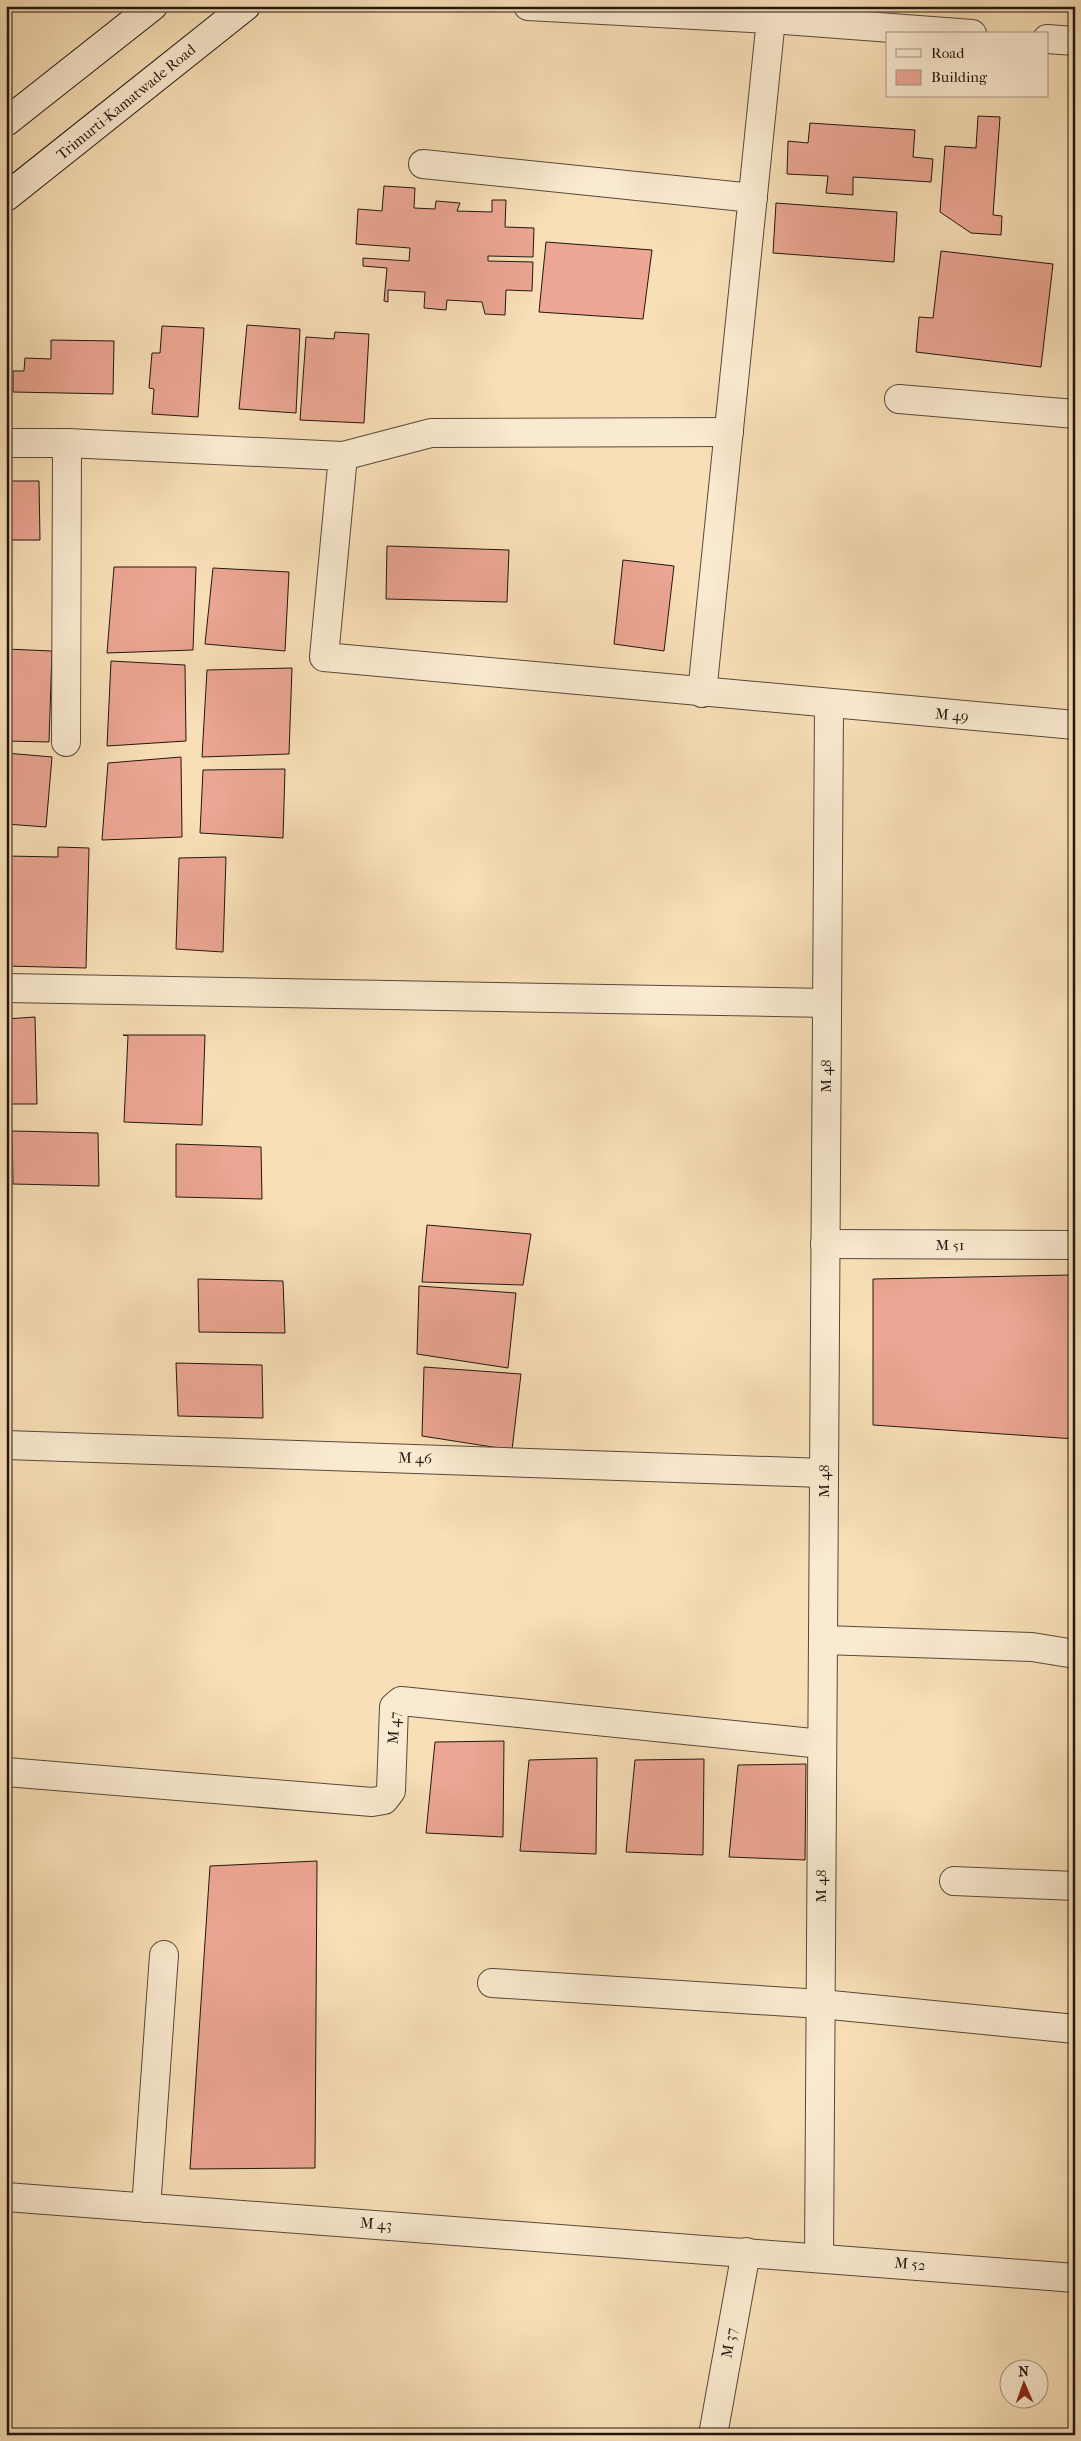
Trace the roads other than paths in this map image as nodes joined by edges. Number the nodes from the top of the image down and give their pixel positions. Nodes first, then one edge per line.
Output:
1 (153, 6) edge
2 (246, 6) edge
3 (528, 6) edge
4 (771, 19) junction
5 (945, 32) edge
6 (1048, 39) edge
7 (1075, 41) edge
8 (6, 122) edge
9 (422, 164) dead end
10 (6, 197) edge
11 (753, 198) junction
12 (899, 399) dead end
13 (1075, 410) edge
14 (1075, 414) edge
15 (729, 432) junction
16 (6, 443) edge
17 (67, 443) junction
18 (343, 456) junction
19 (702, 692) junction
20 (829, 704) junction
21 (1075, 725) edge
22 (66, 742) dead end
23 (6, 988) edge
24 (827, 1003) junction
25 (825, 1244) junction
26 (1075, 1245) edge
27 (6, 1445) edge
28 (824, 1473) junction
29 (823, 1640) junction
30 (1075, 1654) edge
31 (822, 1744) junction
32 (6, 1772) edge
33 (954, 1881) dead end
34 (1075, 1886) edge
35 (164, 1955) dead end
36 (492, 1983) dead end
37 (821, 2004) junction
38 (1075, 2029) edge
39 (6, 2197) edge
40 (146, 2208) junction
41 (746, 2252) junction
42 (819, 2257) junction
43 (1075, 2278) edge
44 (713, 2435) edge

1 - 8 street
2 - 10 street, Trimurti-Kamatwade Road
3 - 4 street
4 - 5 street
4 - 11 street
6 - 7 street
9 - 11 street
11 - 15 street
12 - 14 street
13 - 14 street
15 - 18 street
15 - 19 street
16 - 17 street
17 - 18 street
17 - 22 street
18 - 19 street, M 49
19 - 20 street, M 49
20 - 21 street, M 49
20 - 24 street, M 48
23 - 24 street
24 - 25 street, M 48
25 - 26 street, M 51
25 - 28 street, M 48
27 - 28 street, M 46
28 - 29 street, M 48
29 - 30 street
29 - 31 street, M 48
31 - 32 street, M 47
31 - 37 street, M 48
33 - 34 street
35 - 40 street
36 - 37 street
37 - 38 street
37 - 42 street, M 48
39 - 40 street, M 43
40 - 41 street, M 43
41 - 42 street, M 52
41 - 44 street, M 37
42 - 43 street, M 52

